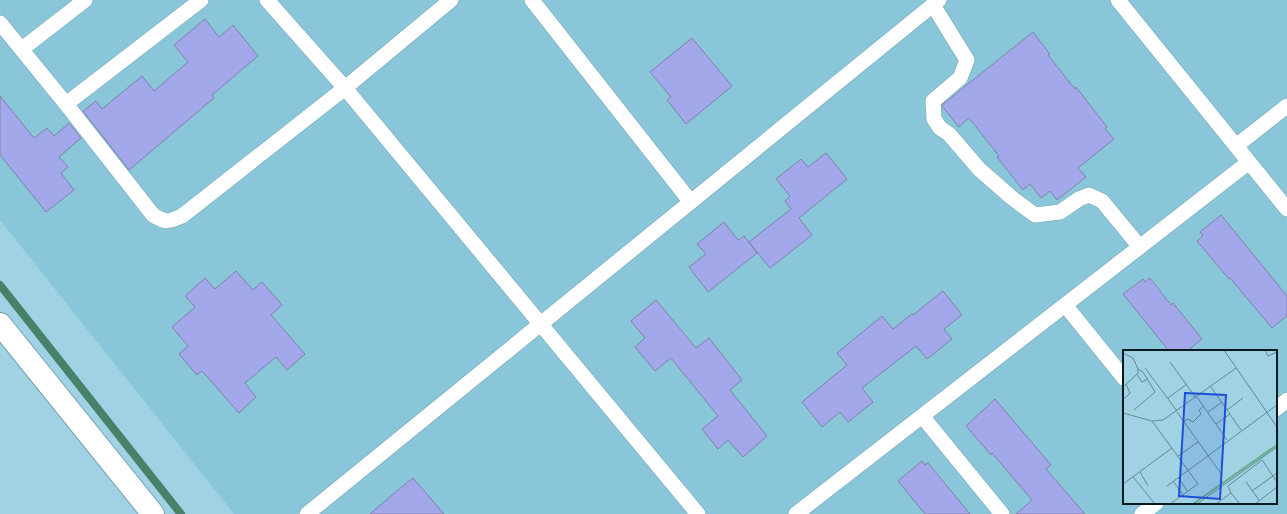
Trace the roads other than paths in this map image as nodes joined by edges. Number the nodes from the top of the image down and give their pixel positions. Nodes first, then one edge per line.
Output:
1 (85, 0) edge
2 (201, 0) edge
3 (267, 0) edge
4 (451, 0) edge
5 (532, 0) edge
6 (1118, 0) edge
7 (936, 2) edge
8 (0, 23) edge
9 (22, 49) junction
10 (344, 88) junction
11 (66, 104) junction
12 (1287, 106) edge
13 (1236, 146) junction
14 (1249, 162) junction
15 (690, 201) junction
16 (1287, 209) edge
17 (1140, 247) junction
18 (1065, 305) junction
19 (0, 324) edge
20 (540, 324) junction
21 (1123, 377) edge
22 (1287, 400) edge
23 (1277, 408) edge
24 (922, 416) junction
25 (1155, 504) edge
26 (153, 514) edge
27 (307, 514) edge
28 (698, 514) edge
29 (796, 514) edge
30 (1002, 514) edge
31 (1142, 514) edge

1 - 9 lane
2 - 11 lane
3 - 10 lane
4 - 10 lane
5 - 15 lane
6 - 13 lane
7 - 15 lane
7 - 17 lane
8 - 9 lane
9 - 11 lane
10 - 11 lane
10 - 20 lane
12 - 13 lane
13 - 14 lane
14 - 16 lane
14 - 17 lane
15 - 20 lane
17 - 18 lane
18 - 21 lane
18 - 24 lane
19 - 26 street
20 - 27 lane
20 - 28 lane
22 - 23 lane
24 - 29 lane
24 - 30 lane
25 - 31 lane

